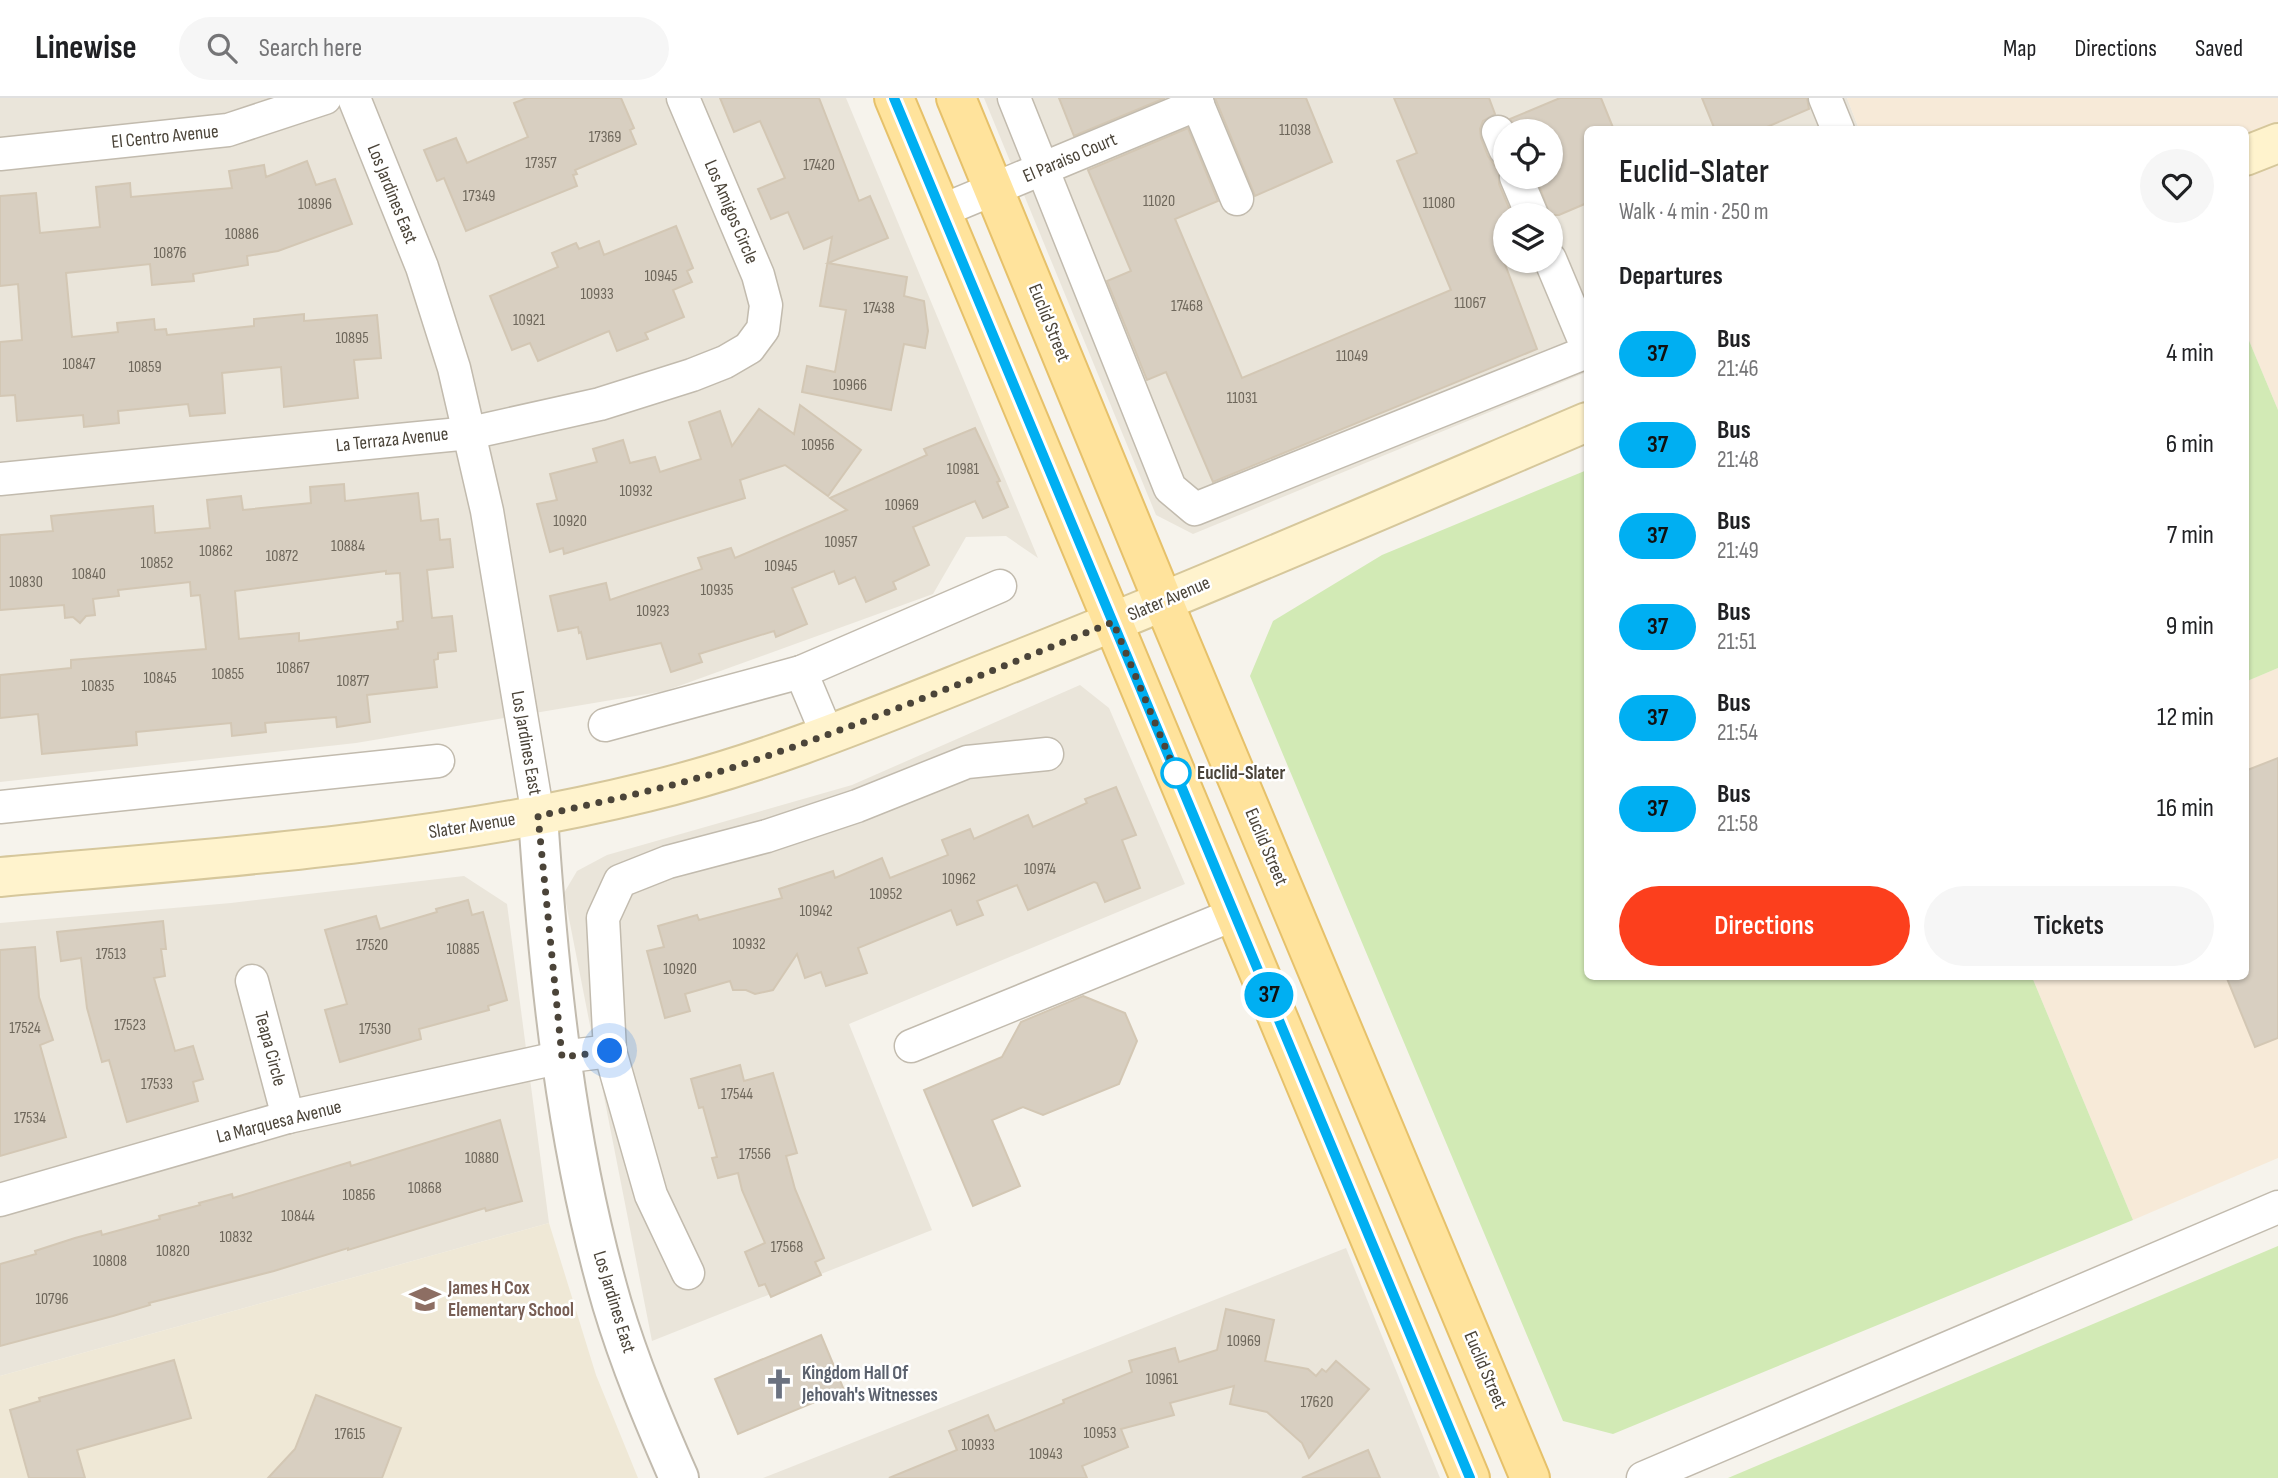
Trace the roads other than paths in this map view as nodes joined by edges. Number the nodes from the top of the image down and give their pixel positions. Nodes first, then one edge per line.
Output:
1 (325, 98) edge
2 (354, 98) edge
3 (683, 98) edge
4 (894, 98) edge
5 (956, 98) edge
6 (1014, 98) edge
7 (1825, 98) edge
8 (1197, 101) edge
9 (1836, 126) edge
10 (2278, 143) edge
11 (0, 154) edge
12 (2249, 154) edge
13 (1043, 170) junction
14 (994, 189) junction
15 (1237, 199) dead end
16 (942, 211) junction
17 (1556, 273) edge
18 (762, 329) joint
19 (1584, 343) edge
20 (1584, 351) edge
21 (1584, 423) edge
22 (470, 433) junction
23 (0, 479) edge
24 (1000, 586) dead end
25 (1163, 601) junction
26 (1113, 622) junction
27 (802, 672) junction
28 (605, 725) dead end
29 (827, 734) junction
30 (1047, 754) dead end
31 (438, 761) dead end
32 (0, 807) edge
33 (538, 816) junction
34 (0, 877) edge
35 (1235, 914) junction
36 (252, 981) dead end
37 (911, 1046) dead end
38 (610, 1051) junction
39 (562, 1057) junction
40 (288, 1117) junction
41 (1414, 1199) junction
42 (0, 1200) edge
43 (2278, 1207) edge
44 (1363, 1221) junction
45 (688, 1273) dead end
46 (679, 1478) edge
47 (1470, 1478) edge
48 (1530, 1478) edge
49 (1643, 1478) edge

1 - 11 street, El Centro Avenue
2 - 22 street, Los Jardines East
3 - 18 street, Los Amigos Circle
4 - 16 main road
5 - 14 main road, Euclid Street
6 - 13 street
7 - 9 street
8 - 13 street, El Paraiso Court
8 - 15 street, El Paraiso Court
10 - 12 main road
13 - 14 street, El Paraiso Court
13 - 20 street
14 - 16 street, El Paraiso Court
14 - 25 main road, Euclid Street
16 - 26 main road
17 - 19 street
18 - 22 street, La Terraza Avenue
21 - 25 main road, Slater Avenue
22 - 23 street, La Terraza Avenue
22 - 33 street, Los Jardines East
24 - 27 street
25 - 26 main road, Slater Avenue
25 - 41 main road, Euclid Street
26 - 29 main road, Slater Avenue
26 - 35 main road
27 - 28 street
27 - 29 street
29 - 33 main road, Slater Avenue
30 - 38 street
31 - 32 street
33 - 34 main road, Slater Avenue
33 - 39 street, Los Jardines East
35 - 37 street
35 - 44 main road
36 - 40 street, Teapa Circle
38 - 39 street, La Marquesa Avenue
38 - 45 street
39 - 40 street, La Marquesa Avenue
39 - 46 street, Los Jardines East
40 - 42 street, La Marquesa Avenue
41 - 44 main road
41 - 48 main road, Euclid Street
43 - 49 street
44 - 47 main road

